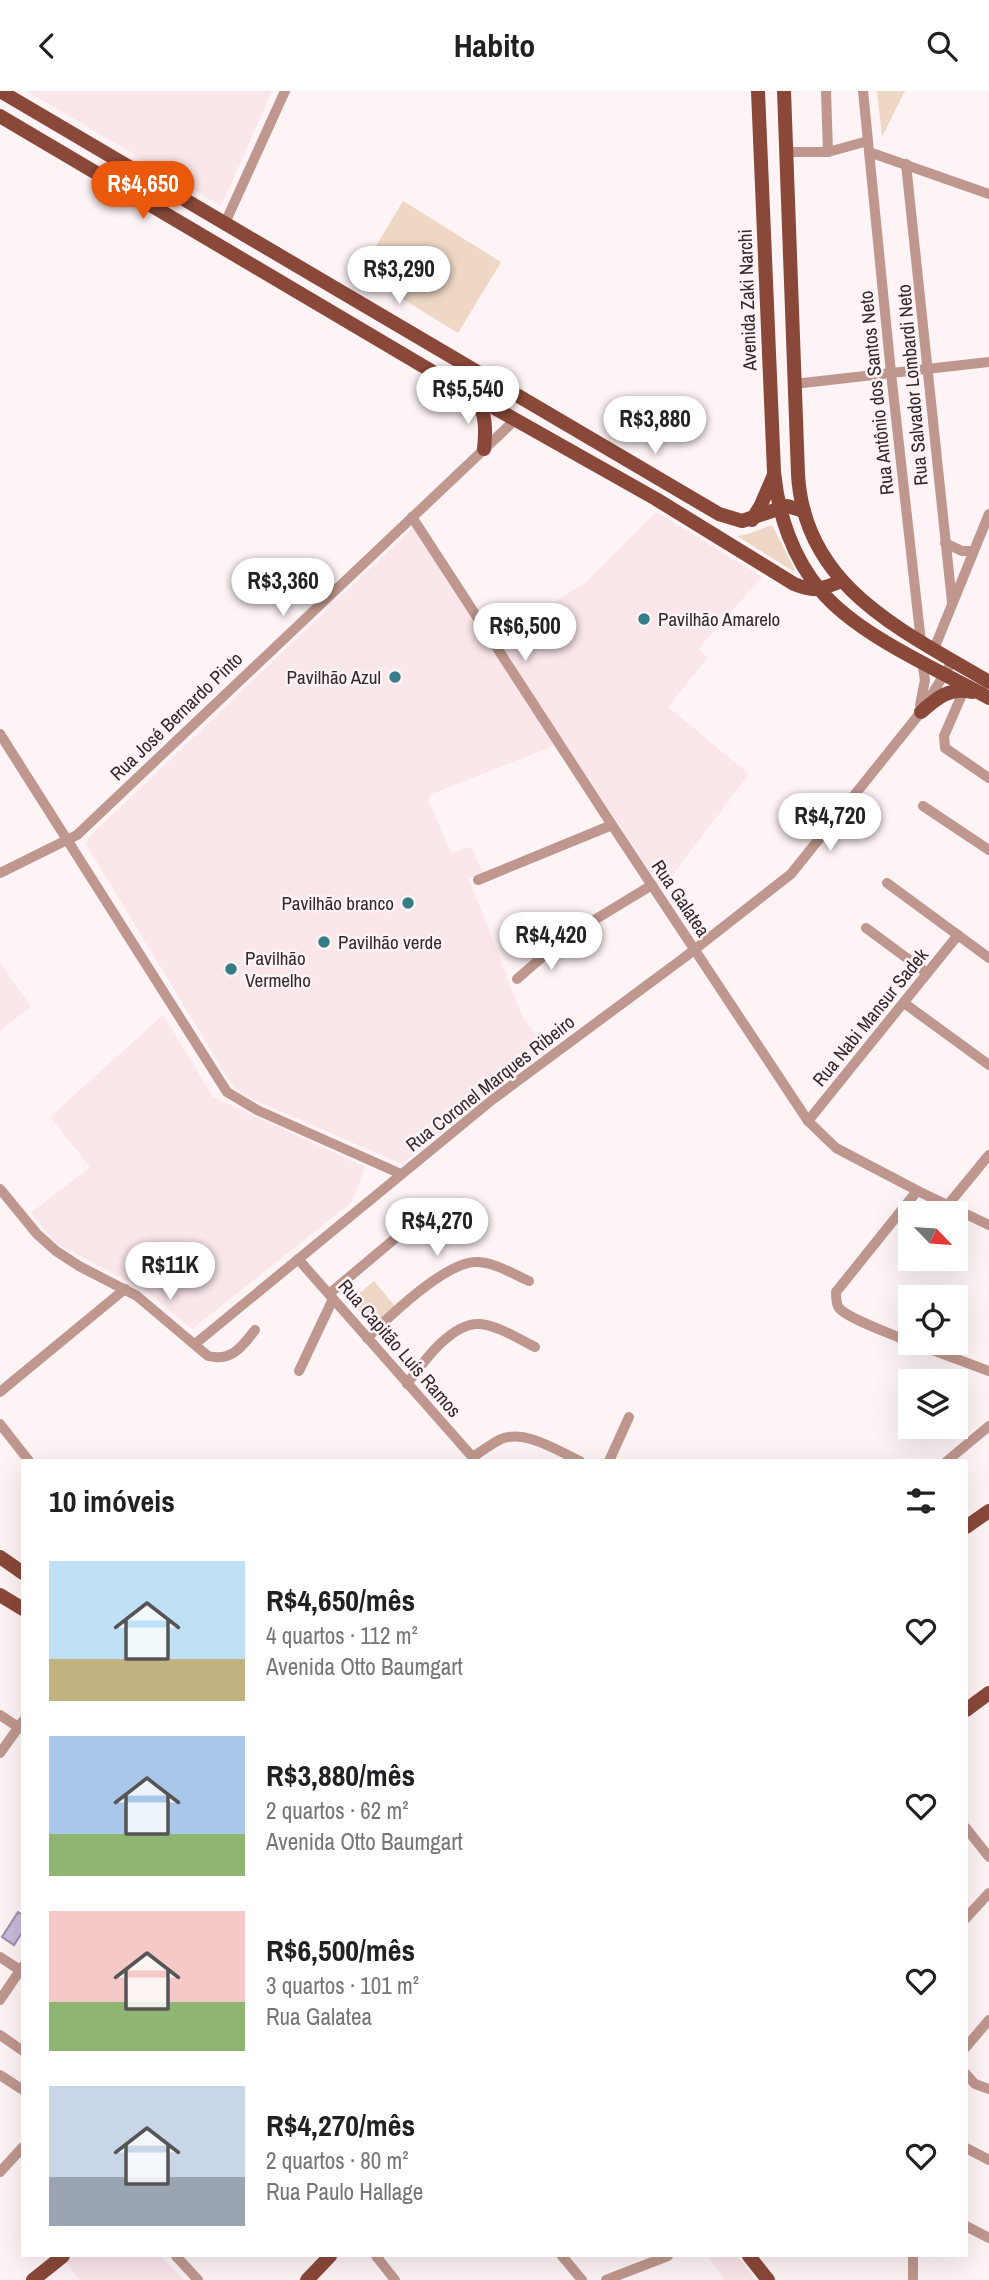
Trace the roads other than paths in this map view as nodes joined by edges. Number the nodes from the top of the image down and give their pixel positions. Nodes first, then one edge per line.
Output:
1 (0, 91) edge
2 (285, 91) edge
3 (758, 91) edge
4 (784, 91) edge
5 (826, 91) edge
6 (863, 91) edge
7 (40, 115) junction
8 (0, 116) edge
9 (56, 124) junction
10 (28, 133) junction
11 (44, 142) junction
12 (868, 147) junction
13 (786, 152) junction
14 (828, 152) junction
15 (906, 165) junction
16 (787, 173) junction
17 (762, 179) junction
18 (989, 194) edge
19 (762, 198) junction
20 (788, 198) junction
21 (225, 223) junction
22 (431, 345) junction
23 (989, 362) edge
24 (421, 363) junction
25 (928, 369) junction
26 (891, 373) junction
27 (794, 384) junction
28 (477, 398) junction
29 (555, 418) junction
30 (515, 419) junction
31 (484, 449) junction
32 (775, 479) junction
33 (798, 481) junction
34 (780, 507) junction
35 (804, 511) junction
36 (989, 514) edge
37 (412, 517) junction
38 (752, 520) junction
39 (945, 543) junction
40 (972, 551) junction
41 (842, 582) junction
42 (820, 590) junction
43 (952, 602) junction
44 (928, 645) junction
45 (953, 660) junction
46 (922, 661) junction
47 (945, 674) junction
48 (989, 682) edge
49 (977, 693) edge
50 (921, 712) junction
51 (0, 734) edge
52 (989, 778) edge
53 (923, 806) dead end
54 (612, 825) junction
55 (68, 840) junction
56 (989, 850) edge
57 (0, 873) edge
58 (478, 880) dead end
59 (887, 883) dead end
60 (652, 885) junction
61 (866, 928) dead end
62 (958, 935) junction
63 (563, 939) junction
64 (506, 940) dead end
65 (695, 950) junction
66 (989, 958) edge
67 (927, 973) junction
68 (517, 979) dead end
69 (904, 1003) junction
70 (989, 1065) edge
71 (808, 1121) junction
72 (989, 1155) edge
73 (401, 1174) junction
74 (0, 1189) edge
75 (917, 1191) junction
76 (937, 1201) edge
77 (951, 1201) edge
78 (429, 1210) dead end
79 (968, 1216) edge
80 (989, 1225) edge
81 (298, 1259) junction
82 (529, 1281) dead end
83 (125, 1289) junction
84 (331, 1296) junction
85 (255, 1330) dead end
86 (898, 1336) edge
87 (367, 1338) junction
88 (195, 1344) junction
89 (536, 1347) dead end
90 (946, 1355) edge
91 (299, 1371) dead end
92 (989, 1371) edge
93 (407, 1384) junction
94 (0, 1392) edge
95 (629, 1417) dead end
96 (0, 1425) edge
97 (989, 1426) edge
98 (27, 1459) edge
99 (474, 1459) edge
100 (575, 1459) edge
101 (610, 1459) edge
102 (949, 1459) edge
103 (989, 1511) edge
104 (968, 1526) edge
105 (0, 1557) edge
106 (0, 1564) edge
107 (21, 1573) edge
108 (21, 1574) edge
109 (0, 1595) edge
110 (21, 1608) edge
111 (989, 1692) edge
112 (968, 1708) edge
113 (0, 1714) edge
114 (21, 1724) edge
115 (0, 1753) edge
116 (968, 1831) edge
117 (989, 1857) edge
118 (989, 1893) edge
119 (968, 1917) edge
120 (0, 1957) edge
121 (21, 1969) edge
122 (21, 1971) edge
123 (1, 1997) edge
124 (989, 2020) edge
125 (0, 2035) edge
126 (968, 2045) edge
127 (21, 2050) edge
128 (0, 2075) edge
129 (968, 2076) edge
130 (21, 2089) edge
131 (989, 2089) edge
132 (21, 2149) edge
133 (968, 2149) edge
134 (989, 2160) edge
135 (0, 2172) edge
136 (968, 2227) edge
137 (989, 2238) edge
138 (62, 2257) edge
139 (177, 2257) edge
140 (329, 2257) edge
141 (377, 2257) edge
142 (563, 2257) edge
143 (665, 2257) edge
144 (750, 2257) edge
145 (913, 2257) edge
146 (33, 2280) edge
147 (198, 2280) edge
148 (307, 2280) edge
149 (396, 2280) edge
150 (582, 2280) edge
151 (606, 2280) edge
152 (768, 2280) edge
153 (913, 2280) edge

1 - 7 main road
2 - 21 street
3 - 17 main road, Avenida Zaki Narchi
4 - 13 main road
5 - 14 street
6 - 12 street, Rua Antônio dos Santos Neto
7 - 9 main road
7 - 10 main road
8 - 10 main road
9 - 11 main road
9 - 21 main road
10 - 11 main road
11 - 24 main road
12 - 14 street
12 - 15 street
12 - 26 street, Rua Antônio dos Santos Neto
13 - 14 street
13 - 16 main road
15 - 18 street
15 - 25 street, Rua Salvador Lombardi Neto
16 - 17 main road
16 - 20 main road
17 - 19 main road, Avenida Zaki Narchi
19 - 20 main road
19 - 32 main road, Avenida Zaki Narchi
20 - 27 main road
21 - 22 main road
22 - 24 main road
22 - 29 main road
23 - 25 street
24 - 28 main road
25 - 26 street
25 - 39 street, Rua Salvador Lombardi Neto
26 - 27 street
26 - 44 street, Rua Antônio dos Santos Neto
27 - 33 main road
28 - 30 main road
28 - 31 main road
29 - 30 main road
29 - 38 main road
30 - 31 street, Rua José Bernardo Pinto
30 - 42 main road
31 - 37 street, Rua José Bernardo Pinto
32 - 33 main road
32 - 34 main road, Avenida Zaki Narchi
32 - 38 main road
33 - 35 main road
34 - 35 main road
34 - 38 main road
34 - 42 main road, Avenida Zaki Narchi
35 - 41 main road
36 - 40 street
37 - 54 street, Rua Galatea
37 - 55 street, Rua José Bernardo Pinto
39 - 40 street
39 - 43 street, Rua Salvador Lombardi Neto
40 - 43 street
41 - 42 main road
41 - 44 main road
42 - 46 main road, Avenida Zaki Narchi
43 - 44 street
44 - 45 main road
45 - 47 street, Rua Coronel Marques Ribeiro
45 - 48 main road
46 - 47 main road, Avenida Zaki Narchi
46 - 50 street
47 - 49 main road, Avenida Zaki Narchi
47 - 50 street, Rua Coronel Marques Ribeiro
49 - 50 main road
49 - 52 street
50 - 65 street, Rua Coronel Marques Ribeiro
51 - 55 street, Rua Coronel Marques Ribeiro
53 - 56 street
54 - 58 street
54 - 60 street, Rua Galatea
55 - 57 street, Rua José Bernardo Pinto
55 - 73 street, Rua Coronel Marques Ribeiro
59 - 62 street
60 - 63 street
60 - 65 street, Rua Galatea
61 - 67 street
62 - 66 street
62 - 67 street, Rua Nabi Mansur Sadek
63 - 64 street
63 - 68 street
65 - 71 street, Rua Galatea
65 - 73 street, Rua Coronel Marques Ribeiro
67 - 69 street, Rua Nabi Mansur Sadek
69 - 70 street
69 - 71 street, Rua Nabi Mansur Sadek
71 - 75 street, Rua Galatea
72 - 77 street
73 - 81 street
74 - 83 street
75 - 76 street, Rua Galatea
75 - 86 street
78 - 84 street
79 - 80 street, Rua Galatea
81 - 84 street, Rua Capitão Luís Ramos
81 - 88 street
82 - 87 street
83 - 88 street
83 - 94 street
84 - 87 street, Rua Capitão Luís Ramos
84 - 91 street
85 - 88 street
87 - 93 street, Rua Capitão Luís Ramos
89 - 93 street
90 - 92 street
93 - 99 street, Rua Capitão Luís Ramos
95 - 101 street
96 - 98 street
97 - 102 street
99 - 100 street
103 - 104 main road
105 - 107 main road
106 - 108 main road
109 - 110 main road
111 - 112 main road
113 - 114 street
114 - 115 street
116 - 117 street
118 - 119 street
120 - 121 street
122 - 123 street
124 - 126 street
125 - 127 street
128 - 130 street
129 - 131 street
132 - 135 street
133 - 134 street
136 - 137 street
138 - 146 main road
139 - 147 street
140 - 148 main road
141 - 149 street
142 - 150 street
143 - 151 street
144 - 152 main road
145 - 153 street

